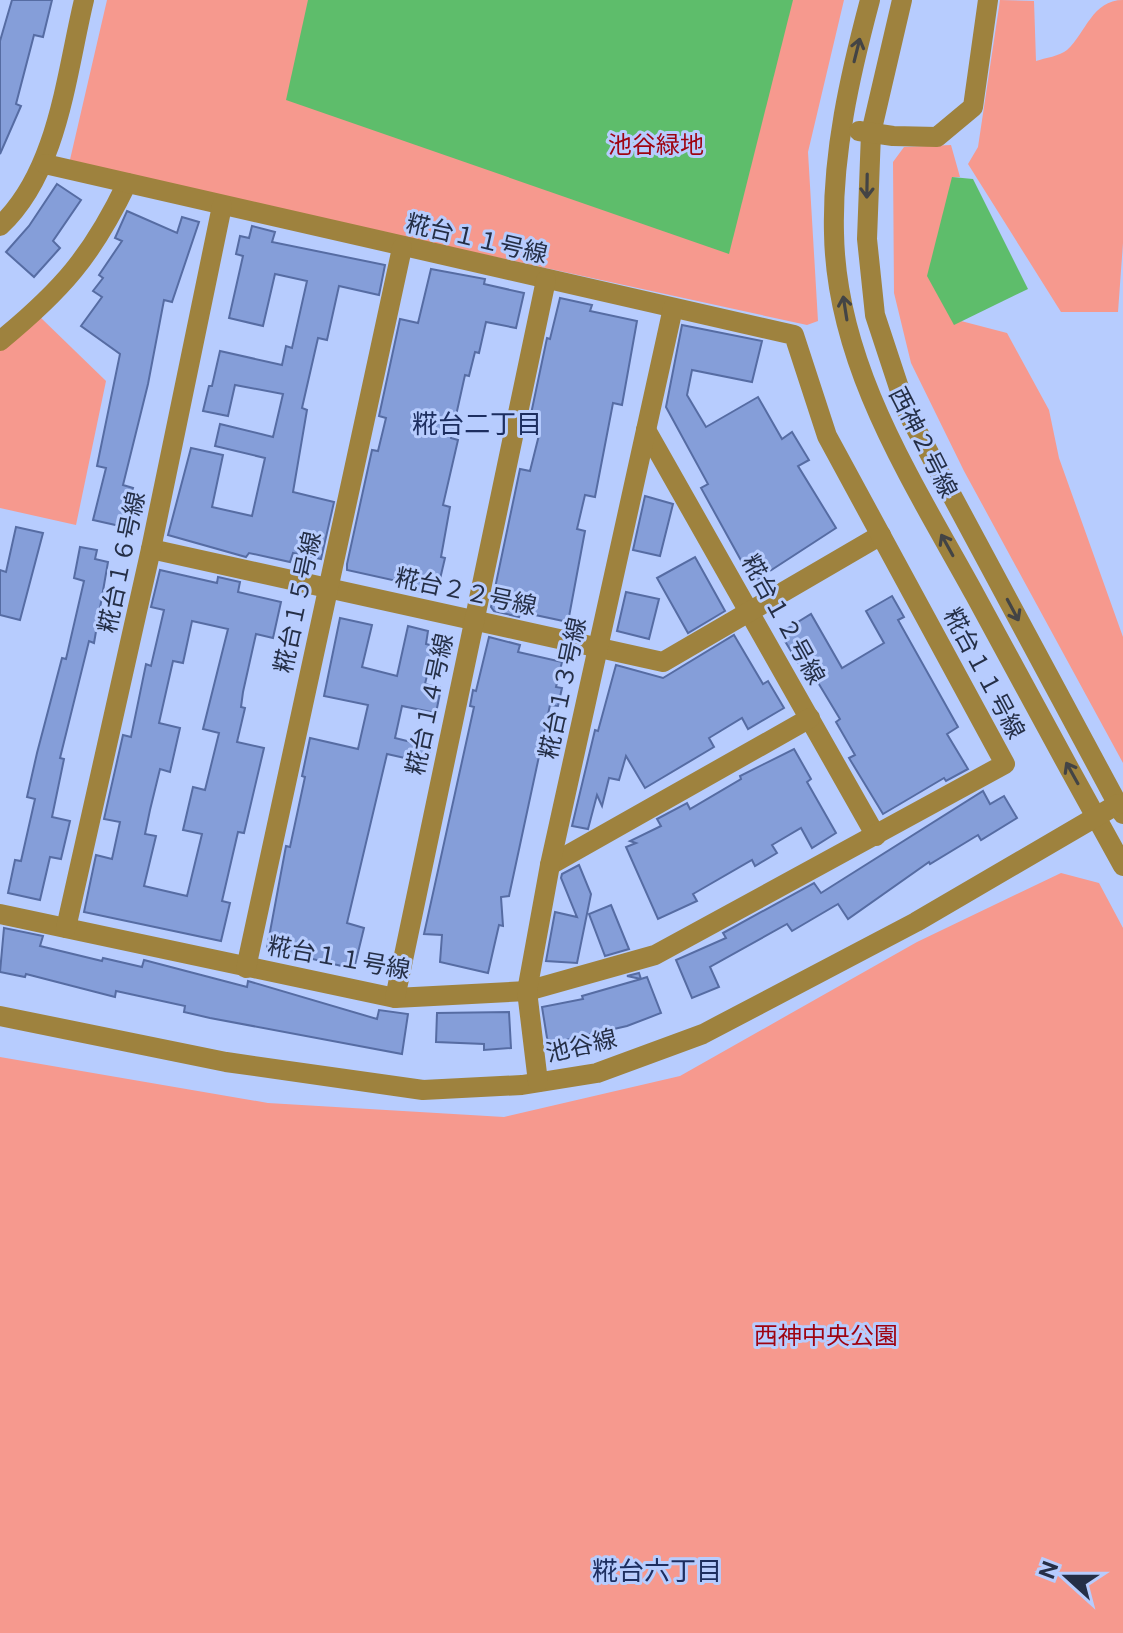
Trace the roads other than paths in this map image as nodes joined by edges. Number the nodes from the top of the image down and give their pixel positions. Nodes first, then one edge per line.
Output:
1 (84, 0) edge
2 (870, 0) edge
3 (902, 0) edge
4 (988, 0) edge
5 (843, 129) junction
6 (871, 133) junction
7 (45, 164) junction
8 (127, 183) junction
9 (222, 206) junction
10 (0, 226) edge
11 (402, 248) junction
12 (546, 280) junction
13 (673, 308) junction
14 (0, 341) edge
15 (646, 430) junction
16 (881, 535) junction
17 (151, 549) junction
18 (326, 587) junction
19 (749, 610) junction
20 (474, 619) junction
21 (598, 646) junction
22 (810, 718) junction
23 (1120, 809) edge
24 (1096, 817) junction
25 (876, 836) junction
26 (550, 865) junction
27 (1123, 866) edge
28 (0, 914) edge
29 (66, 928) junction
30 (246, 968) junction
31 (527, 991) junction
32 (395, 998) junction
33 (0, 1016) edge
34 (538, 1082) junction

1 - 7 street
5 -> 2 street, 西神２号線
3 - 6 street, 西神２号線
4 - 6 street
5 - 6 street
24 -> 5 street, 西神２号線
6 -> 23 street, 西神２号線
7 - 8 street, 糀台１１号線
7 - 10 street
8 - 9 street, 糀台１１号線
8 - 14 street
9 - 11 street, 糀台１１号線
9 - 17 street, 糀台１６号線
11 - 12 street, 糀台１１号線
11 - 18 street, 糀台１５号線
12 - 13 street, 糀台１１号線
12 - 20 street, 糀台１４号線
13 - 15 street, 糀台１３号線
13 - 16 street, 糀台１１号線
15 - 19 street, 糀台１２号線
15 - 21 street, 糀台１３号線
16 - 19 street, 糀台２２号線
16 - 25 street, 糀台１１号線
17 - 18 street, 糀台２２号線
17 - 29 street, 糀台１６号線
18 - 20 street, 糀台２２号線
18 - 30 street, 糀台１５号線
19 - 21 street, 糀台２２号線
19 - 22 street, 糀台１２号線
20 - 21 street, 糀台２２号線
20 - 32 street, 糀台１４号線
21 - 26 street, 糀台１３号線
22 - 25 street, 糀台１２号線
22 - 26 street
23 - 24 street, 池谷線
24 - 27 street, 西神２号線
24 - 34 street, 池谷線
25 - 31 street, 糀台１１号線
26 - 31 street, 糀台１３号線
28 - 29 street, 糀台１１号線
29 - 30 street, 糀台１１号線
30 - 32 street, 糀台１１号線
31 - 32 street, 糀台１１号線
31 - 34 street, 糀台１３号線
33 - 34 street, 池谷線

